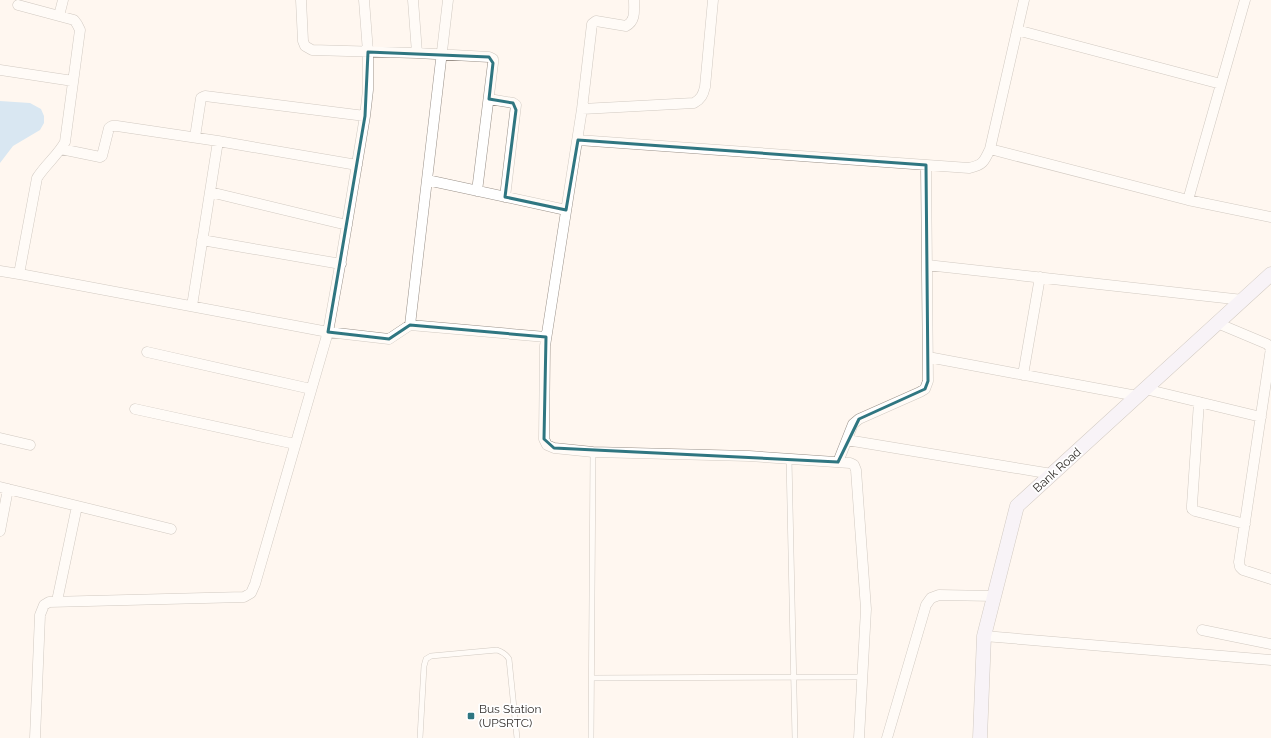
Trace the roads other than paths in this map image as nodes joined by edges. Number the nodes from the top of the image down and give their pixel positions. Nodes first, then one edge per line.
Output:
1 (63, 0) edge
2 (301, 0) edge
3 (364, 0) edge
4 (413, 0) edge
5 (448, 0) edge
6 (634, 0) edge
7 (713, 0) edge
8 (1024, 0) edge
9 (1245, 0) edge
10 (18, 5) dead end
11 (59, 16) junction
12 (1017, 30) junction
13 (368, 52) junction
14 (417, 53) junction
15 (442, 54) junction
16 (0, 70) edge
17 (73, 81) junction
18 (1221, 84) junction
19 (489, 99) junction
20 (582, 109) junction
21 (365, 116) junction
22 (195, 138) junction
23 (578, 140) junction
24 (218, 141) junction
25 (60, 149) junction
26 (990, 149) junction
27 (357, 165) junction
28 (926, 165) junction
29 (427, 180) junction
30 (477, 191) junction
31 (210, 192) junction
32 (505, 197) junction
33 (1188, 200) junction
34 (566, 210) junction
35 (1271, 217) edge
36 (347, 224) junction
37 (202, 240) junction
38 (340, 264) junction
39 (927, 264) junction
40 (0, 271) edge
41 (19, 274) junction
42 (1271, 274) edge
43 (1040, 277) junction
44 (1243, 300) junction
45 (192, 306) junction
46 (1217, 323) junction
47 (410, 325) junction
48 (328, 332) junction
49 (546, 338) junction
50 (147, 352) dead end
51 (928, 357) junction
52 (1022, 375) junction
53 (311, 389) junction
54 (1141, 393) junction
55 (1199, 402) junction
56 (134, 409) dead end
57 (1261, 417) junction
58 (0, 438) edge
59 (847, 440) junction
60 (295, 444) junction
61 (30, 445) dead end
62 (593, 452) junction
63 (789, 459) junction
64 (838, 462) junction
65 (1052, 474) junction
66 (4, 488) edge
67 (77, 506) junction
68 (1245, 524) junction
69 (171, 529) dead end
70 (0, 530) edge
71 (1271, 579) edge
72 (994, 596) junction
73 (57, 601) junction
74 (1202, 630) dead end
75 (984, 636) junction
76 (1271, 644) edge
77 (1271, 660) edge
78 (862, 677) junction
79 (592, 678) junction
80 (794, 678) junction
81 (35, 738) edge
82 (420, 738) edge
83 (517, 738) edge
84 (591, 738) edge
85 (795, 738) edge
86 (859, 738) edge
87 (887, 738) edge
88 (980, 738) edge

1 - 11 street
2 - 13 street
3 - 13 street
4 - 14 street
5 - 15 street
6 - 20 street
7 - 20 street
8 - 12 street
9 - 18 street
10 - 11 street
11 - 17 street
12 - 18 street
12 - 26 street
13 - 14 street
13 - 21 street
14 - 15 street
15 - 19 street
15 - 29 street
16 - 17 street
17 - 25 street
18 - 33 street
19 - 30 street
19 - 32 street
20 - 23 street
21 - 22 street
21 - 27 street
22 - 24 street
22 - 25 street
23 - 28 street
23 - 34 street
24 - 27 street
24 - 31 street
25 - 41 street
26 - 28 street
26 - 33 street
27 - 36 street
28 - 39 street
29 - 30 street
29 - 47 street
30 - 32 street
31 - 36 street
31 - 37 street
32 - 34 street
33 - 35 street
34 - 49 street
36 - 38 street
37 - 38 street
37 - 45 street
38 - 48 street
39 - 43 street
39 - 51 street
40 - 41 street
41 - 45 street
42 - 44 street, Bank Road
43 - 44 street
43 - 52 street
44 - 46 street, Bank Road
45 - 48 street
46 - 54 street, Bank Road
46 - 57 street
47 - 48 street
47 - 49 street
48 - 53 street
49 - 62 street
50 - 53 street
51 - 52 street
51 - 59 street
52 - 54 street
53 - 60 street
54 - 55 street
54 - 65 street, Bank Road
55 - 57 street
55 - 68 street
56 - 60 street
57 - 68 street
58 - 61 street
59 - 64 street
59 - 65 street
60 - 73 street
62 - 63 street
62 - 79 lane
63 - 64 street
63 - 80 lane
64 - 78 street
65 - 72 street, Bank Road
66 - 67 street
66 - 70 street
67 - 69 street
67 - 73 street
68 - 71 street
72 - 75 street, Bank Road
72 - 87 street
73 - 81 street
74 - 76 street
75 - 77 street
75 - 88 street, Bank Road
78 - 80 lane
78 - 86 street
79 - 80 lane
79 - 84 lane
80 - 85 lane
82 - 83 lane

